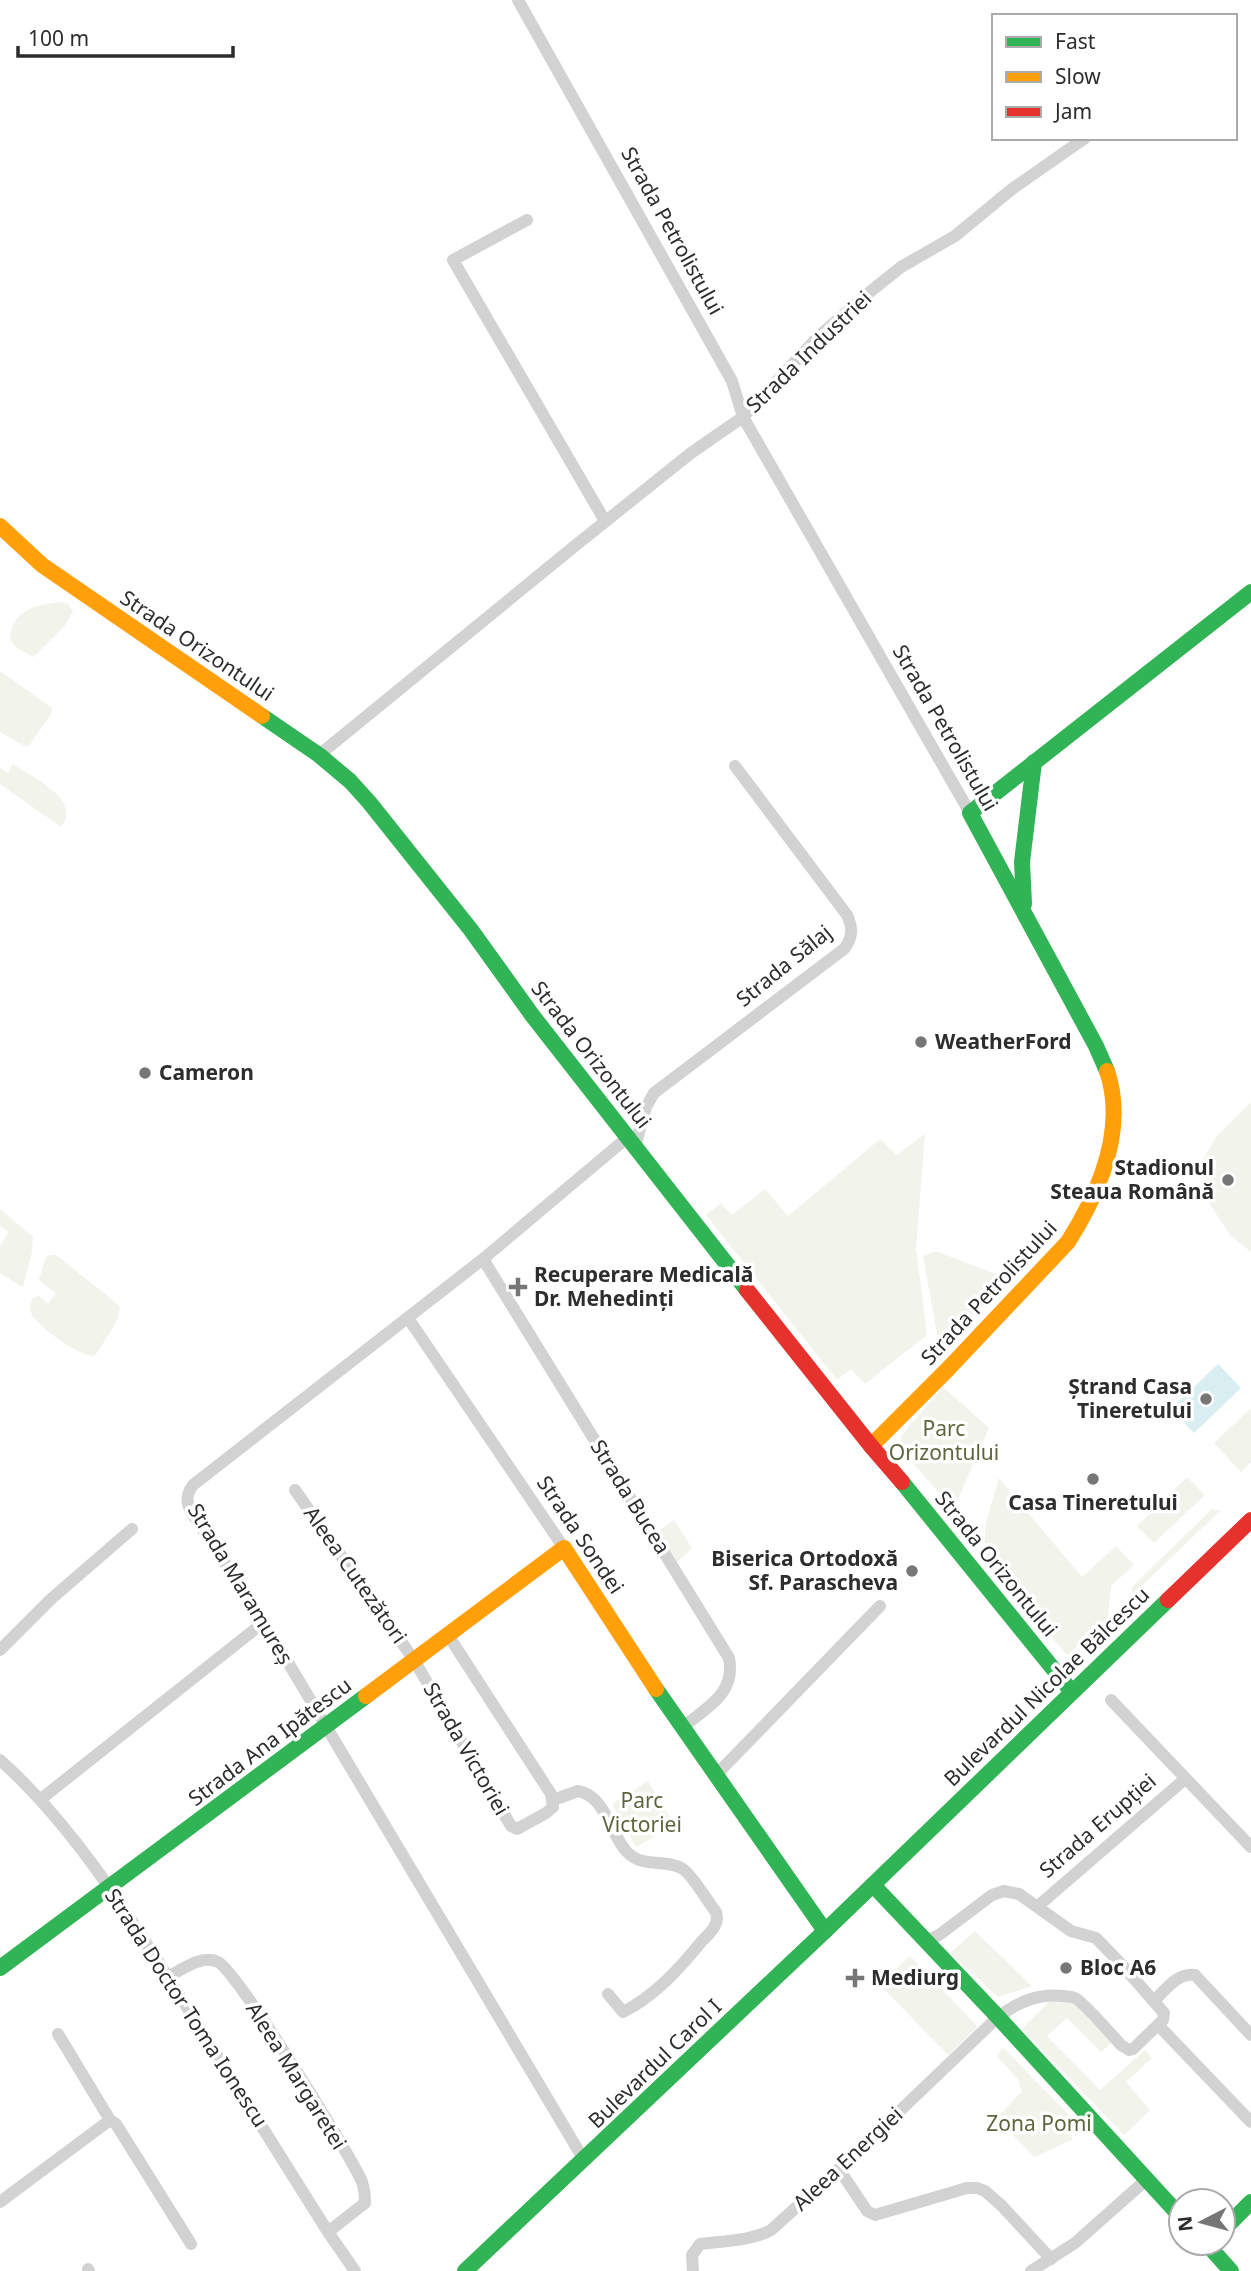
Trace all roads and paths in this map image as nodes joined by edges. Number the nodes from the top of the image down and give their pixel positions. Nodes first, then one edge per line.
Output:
1 (518, 0) edge
2 (1082, 140) edge
3 (527, 220) dead end
4 (743, 416) junction
5 (605, 521) junction
6 (0, 526) edge
7 (1251, 592) edge
8 (319, 755) junction
9 (1034, 762) junction
10 (735, 766) dead end
11 (970, 813) junction
12 (1025, 914) junction
13 (631, 1142) junction
14 (483, 1259) junction
15 (408, 1318) junction
16 (871, 1446) junction
17 (295, 1490) dead end
18 (1251, 1520) edge
19 (132, 1529) dead end
20 (564, 1548) junction
21 (880, 1606) dead end
22 (264, 1622) junction
23 (449, 1635) junction
24 (0, 1650) edge
25 (414, 1660) junction
26 (1072, 1692) junction
27 (1111, 1700) dead end
28 (326, 1726) junction
29 (682, 1728) junction
30 (0, 1759) edge
31 (715, 1776) junction
32 (1185, 1779) junction
33 (41, 1799) junction
34 (553, 1800) junction
35 (1251, 1847) edge
36 (873, 1885) junction
37 (110, 1888) junction
38 (1038, 1906) junction
39 (825, 1931) junction
40 (926, 1941) junction
41 (0, 1968) edge
42 (168, 1977) junction
43 (608, 1994) dead end
44 (1155, 2000) junction
45 (998, 2017) junction
46 (1159, 2025) junction
47 (58, 2034) dead end
48 (1251, 2035) edge
49 (110, 2120) junction
50 (1251, 2122) edge
51 (584, 2160) junction
52 (839, 2169) junction
53 (1146, 2180) junction
54 (0, 2202) edge
55 (1167, 2202) edge
56 (1251, 2202) edge
57 (1237, 2216) edge
58 (328, 2232) junction
59 (191, 2244) dead end
60 (1219, 2257) edge
61 (1051, 2259) junction
62 (350, 2269) edge
63 (465, 2271) edge
64 (693, 2271) edge
65 (1031, 2271) edge
66 (1231, 2271) edge

1 - 4 street, Strada Petrolistului
2 - 4 street, Strada Industriei
3 - 5 street
4 - 5 street, Strada Industriei
4 - 11 street, Strada Petrolistului
5 - 8 street, Strada Industriei
6 - 8 main road, Strada Orizontului
7 - 9 main road
8 - 13 main road, Strada Orizontului
9 - 11 main road
9 - 12 main road
10 - 13 street, Strada Sălaj
11 - 12 main road, Strada Petrolistului
12 - 16 main road, Strada Petrolistului
13 - 14 street, Strada Maramureș
13 - 16 main road, Strada Orizontului
14 - 15 street, Strada Maramureș
14 - 29 street, Strada Bucea
15 - 20 street, Strada Sondei
15 - 22 street, Strada Maramureș
16 - 26 main road, Strada Orizontului
17 - 25 street, Aleea Cutezători
18 - 26 main road, Bulevardul Nicolae Bălcescu
19 - 24 street
20 - 23 main road, Strada Ana Ipătescu
20 - 29 main road, Strada Sondei
21 - 31 street
22 - 28 street, Strada Maramureș
22 - 33 street
23 - 25 main road, Strada Ana Ipătescu
23 - 34 street, Strada Victoriei
25 - 28 main road, Strada Ana Ipătescu
25 - 34 street, Strada Victoriei
26 - 36 main road, Bulevardul Nicolae Bălcescu
27 - 32 street, Strada Erupției
28 - 37 main road, Strada Ana Ipătescu
28 - 51 street, Strada Maramureș
29 - 31 main road, Strada Sondei
30 - 33 street, Strada Doctor Toma Ionescu
31 - 39 main road, Strada Sondei
32 - 35 street, Strada Erupției
32 - 38 street, Strada Erupției
33 - 37 street, Strada Doctor Toma Ionescu
34 - 43 street
36 - 39 main road, Bulevardul Carol I
36 - 40 main road
37 - 41 main road, Strada Ana Ipătescu
37 - 42 street, Strada Doctor Toma Ionescu
38 - 40 street
38 - 44 street
39 - 51 main road, Bulevardul Carol I
40 - 45 main road
42 - 58 street, Strada Doctor Toma Ionescu
42 - 58 street, Aleea Margaretei
44 - 46 street
44 - 48 street
45 - 46 street, Aleea Energiei
45 - 52 street, Aleea Energiei
45 - 53 main road
46 - 50 street
47 - 49 street
49 - 54 street
49 - 59 street
51 - 63 main road, Bulevardul Carol I
52 - 61 street
52 - 64 street, Aleea Energiei
53 - 55 main road
53 - 61 street
56 - 57 main road
58 - 62 street, Strada Doctor Toma Ionescu
60 - 66 main road
61 - 65 street

